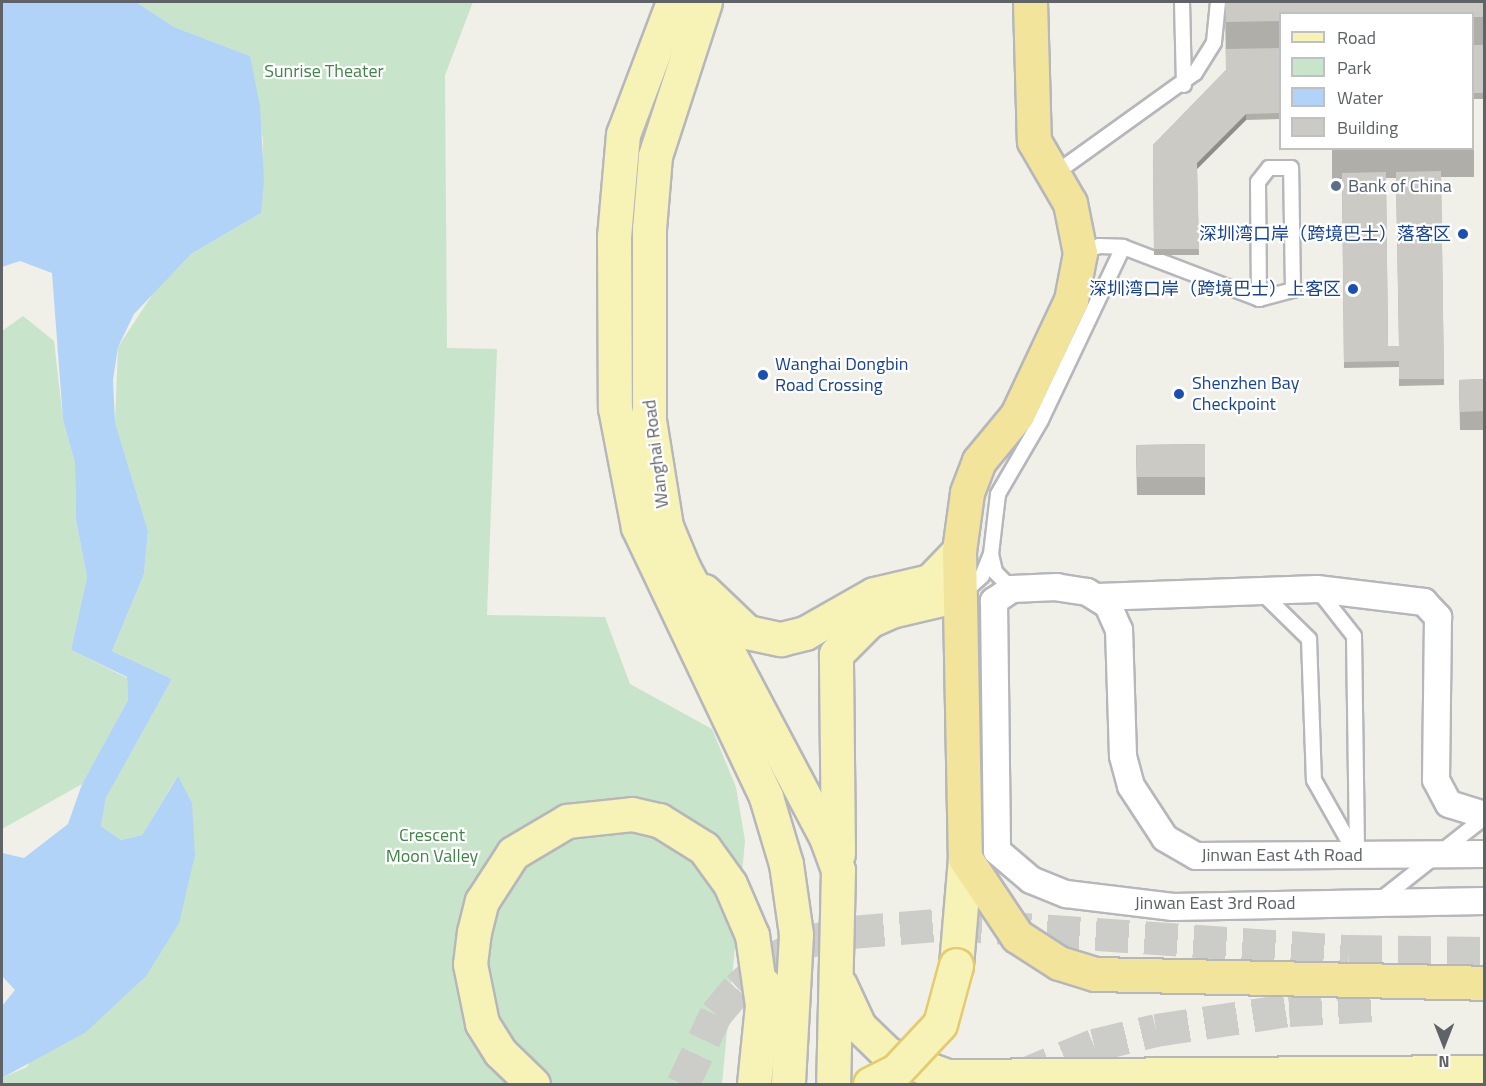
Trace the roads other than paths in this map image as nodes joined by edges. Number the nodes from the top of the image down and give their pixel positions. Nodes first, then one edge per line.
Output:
1 (674, 2) edge
2 (705, 2) edge
3 (1030, 2) edge
4 (1182, 2) edge
5 (1218, 2) edge
6 (1184, 85) junction
7 (1052, 176) junction
8 (1123, 247) junction
9 (1080, 253) junction
10 (1259, 299) junction
11 (959, 551) junction
12 (991, 554) junction
13 (683, 567) junction
14 (1012, 589) junction
15 (1317, 589) junction
16 (1260, 591) junction
17 (959, 595) junction
18 (1098, 597) junction
19 (912, 605) junction
20 (960, 632) junction
21 (766, 797) junction
22 (1485, 816) edge
23 (1485, 854) edge
24 (1435, 855) junction
25 (1357, 856) junction
26 (965, 858) junction
27 (838, 870) junction
28 (1485, 901) edge
29 (1378, 902) junction
30 (838, 981) junction
31 (1485, 984) edge
32 (1485, 1004) edge
33 (762, 1005) junction
34 (1374, 1005) tunnel mouth
35 (1485, 1072) edge
36 (954, 1082) edge
37 (533, 1084) edge
38 (754, 1084) edge
39 (788, 1084) edge
40 (833, 1084) edge
41 (870, 1084) edge

1 - 21 main road, Wanghai Road
2 - 13 main road, Wanghai Road
3 - 7 highway
4 - 6 lane
5 - 6 lane
6 - 7 lane
7 - 9 highway
8 - 9 lane
8 - 10 lane
8 - 12 lane
9 - 11 highway
10 - 10 lane
11 - 13 main road
11 - 17 highway
12 - 14 lane
12 - 17 lane
13 - 27 main road, Wanghai Road
14 - 18 street
14 - 29 street, Jinwan East 3rd Road
15 - 16 street
15 - 22 street
15 - 25 lane
16 - 18 street
16 - 25 lane
17 - 19 main road
17 - 20 highway
18 - 25 street, Jinwan East 4th Road
19 - 20 main road
19 - 27 main road
20 - 26 highway
21 - 33 main road
21 - 39 main road, Wanghai Road
22 - 24 lane
23 - 24 street, Jinwan East 4th Road
24 - 25 street, Jinwan East 4th Road
24 - 29 lane
26 - 31 highway
26 - 41 main road, bridge
27 - 30 main road, Wanghai Road
28 - 29 street, Jinwan East 3rd Road
30 - 36 main road
30 - 40 main road, Wanghai Road
32 - 34 highway
33 - 37 main road
33 - 38 main road
35 - 36 main road

